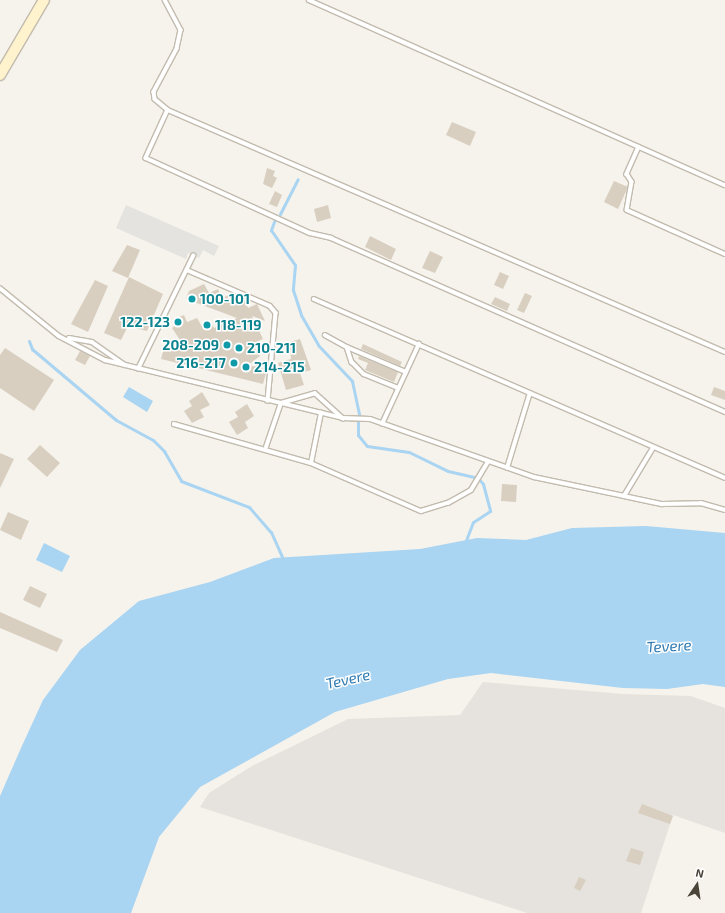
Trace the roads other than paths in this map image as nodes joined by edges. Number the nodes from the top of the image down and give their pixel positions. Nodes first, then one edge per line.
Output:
1 (44, 0) edge
2 (165, 0) edge
3 (309, 0) edge
4 (0, 75) edge
5 (168, 110) junction
6 (639, 147) junction
7 (725, 185) edge
8 (725, 254) edge
9 (194, 256) dead end
10 (187, 270) junction
11 (0, 288) edge
12 (314, 299) dead end
13 (325, 335) dead end
14 (68, 338) junction
15 (419, 344) junction
16 (347, 347) junction
17 (725, 352) edge
18 (126, 366) junction
19 (138, 369) junction
20 (406, 372) junction
21 (398, 388) junction
22 (530, 393) junction
23 (268, 401) junction
24 (281, 403) junction
25 (725, 412) edge
26 (321, 413) junction
27 (343, 418) junction
28 (174, 424) dead end
29 (382, 424) junction
30 (266, 448) junction
31 (654, 448) junction
32 (311, 462) junction
33 (488, 462) junction
34 (507, 468) junction
35 (725, 478) edge
36 (624, 496) junction
37 (725, 510) edge

1 - 4 main road
2 - 5 lane
3 - 6 lane
5 - 17 lane
5 - 25 lane
6 - 7 lane
6 - 8 lane
9 - 10 lane
10 - 19 lane
10 - 23 lane
11 - 14 lane
12 - 15 lane
13 - 16 lane
14 - 18 lane
14 - 18 lane
15 - 20 lane
15 - 22 lane
16 - 20 lane
16 - 21 lane
18 - 19 lane
19 - 23 lane
20 - 21 lane
21 - 29 lane
22 - 31 lane
22 - 34 lane
23 - 24 lane
24 - 26 lane
24 - 27 lane
24 - 30 lane
26 - 27 lane
26 - 32 lane
27 - 29 lane
28 - 30 lane
29 - 33 lane
30 - 32 lane
31 - 35 lane
31 - 36 lane
32 - 33 lane
33 - 34 lane
34 - 36 lane
36 - 37 lane

